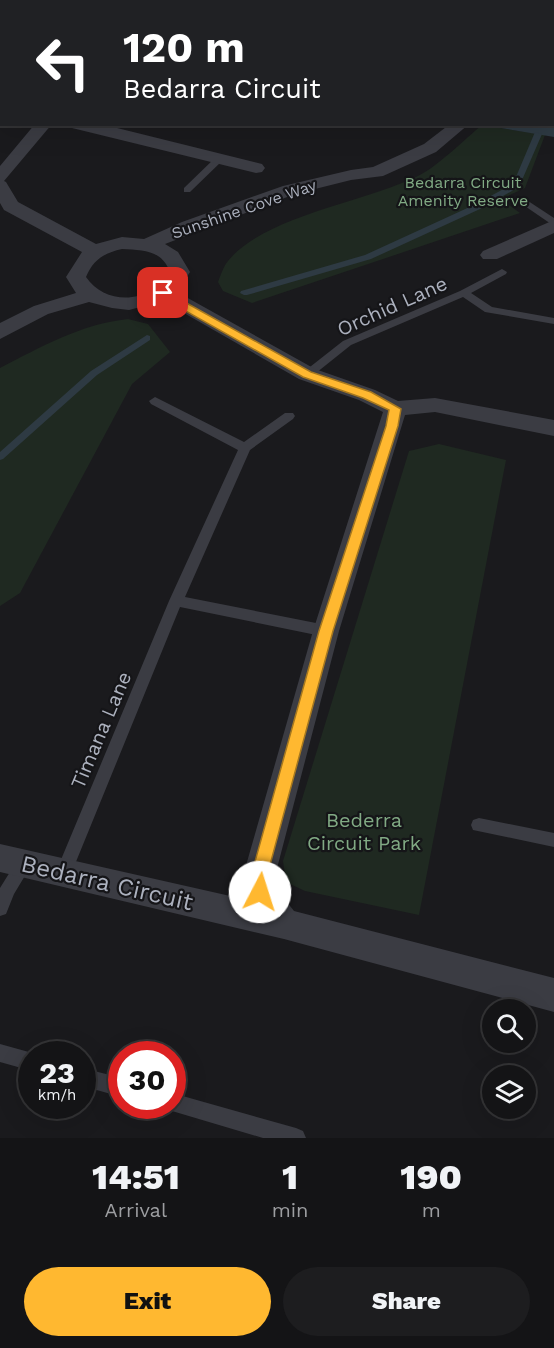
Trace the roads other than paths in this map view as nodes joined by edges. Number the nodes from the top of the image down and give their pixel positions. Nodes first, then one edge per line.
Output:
1 (42, 126) edge
2 (86, 126) edge
3 (457, 128) edge
4 (219, 159) junction
5 (256, 168) dead end
6 (377, 172) junction
7 (0, 177) edge
8 (0, 186) edge
9 (187, 189) dead end
10 (522, 200) dead end
11 (6, 209) edge
12 (554, 225) edge
13 (148, 244) junction
14 (95, 251) junction
15 (169, 253) junction
16 (490, 255) dead end
17 (502, 272) dead end
18 (163, 293) junction
19 (464, 293) junction
20 (90, 295) junction
21 (554, 321) edge
22 (0, 332) edge
23 (307, 374) junction
24 (155, 401) dead end
25 (395, 409) junction
26 (289, 416) dead end
27 (554, 428) edge
28 (245, 448) junction
29 (176, 601) junction
30 (326, 631) junction
31 (479, 825) dead end
32 (554, 840) edge
33 (12, 861) edge
34 (63, 874) junction
35 (0, 908) edge
36 (284, 924) junction
37 (554, 995) edge
38 (0, 1053) edge
39 (18, 1058) edge
40 (186, 1106) edge
41 (296, 1138) edge

1 - 7 street
2 - 4 street
3 - 6 street, Sunshine Cove Way
4 - 5 street
4 - 9 lane
6 - 13 street, Sunshine Cove Way
6 - 15 street, Sunshine Cove Way
8 - 11 street
10 - 12 lane
11 - 14 street
12 - 16 street
13 - 14 street
13 - 15 street
14 - 20 street
15 - 18 street
17 - 19 lane, Orchid Lane
18 - 20 street
18 - 23 street
19 - 21 lane, Orchid Lane
19 - 23 lane, Orchid Lane
20 - 22 street
23 - 25 street
24 - 28 lane
25 - 27 street
25 - 30 street
26 - 28 lane, Timana Lane
28 - 29 lane, Timana Lane
29 - 30 lane
29 - 34 lane, Timana Lane
30 - 36 street
31 - 32 lane
33 - 34 street, Bedarra Circuit
33 - 35 lane
34 - 36 street, Bedarra Circuit
36 - 37 street, Bedarra Circuit
38 - 39 lane
40 - 41 lane

